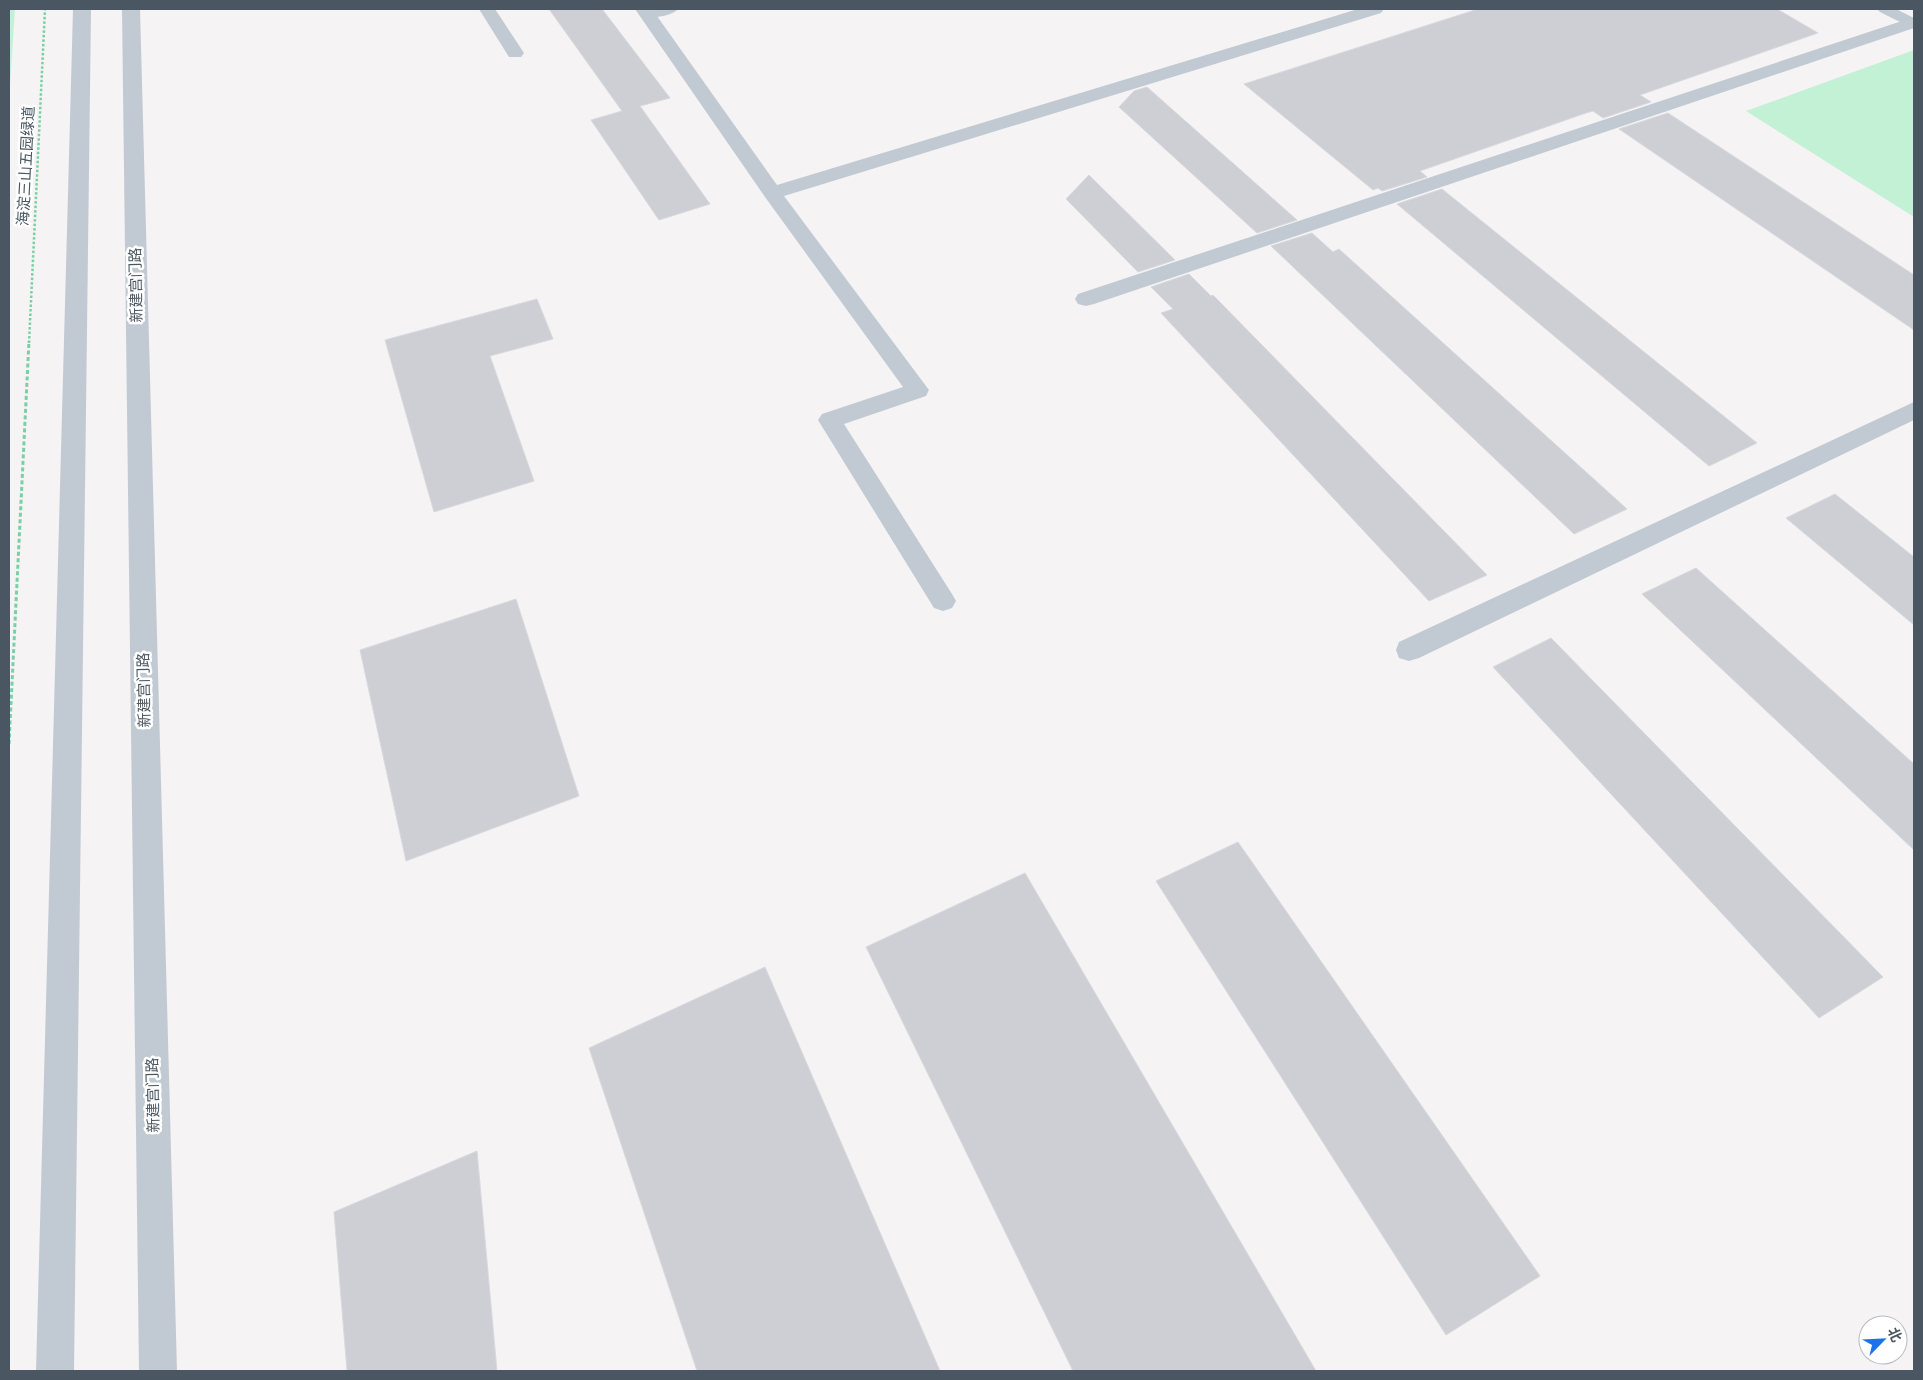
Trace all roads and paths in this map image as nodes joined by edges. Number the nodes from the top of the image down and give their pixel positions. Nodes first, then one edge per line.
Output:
1 (45, 9) edge
2 (82, 9) edge
3 (131, 9) edge
4 (487, 9) edge
5 (670, 9) edge
6 (1375, 9) edge
7 (1885, 9) edge
8 (646, 12) edge
9 (1913, 23) edge
10 (515, 53) dead end
11 (772, 193) junction
12 (1086, 299) dead end
13 (1914, 410) edge
14 (943, 600) dead end
15 (1409, 650) dead end
16 (9, 744) edge
17 (55, 1371) edge
18 (158, 1371) edge

1 - 16 path, 海淀三山五园绿道
2 - 17 street
3 - 18 street, 新建宫门路
4 - 10 street
5 - 8 lane
6 - 11 street
7 - 9 lane
8 - 11 street
9 - 12 street
11 - 14 street
13 - 15 street

